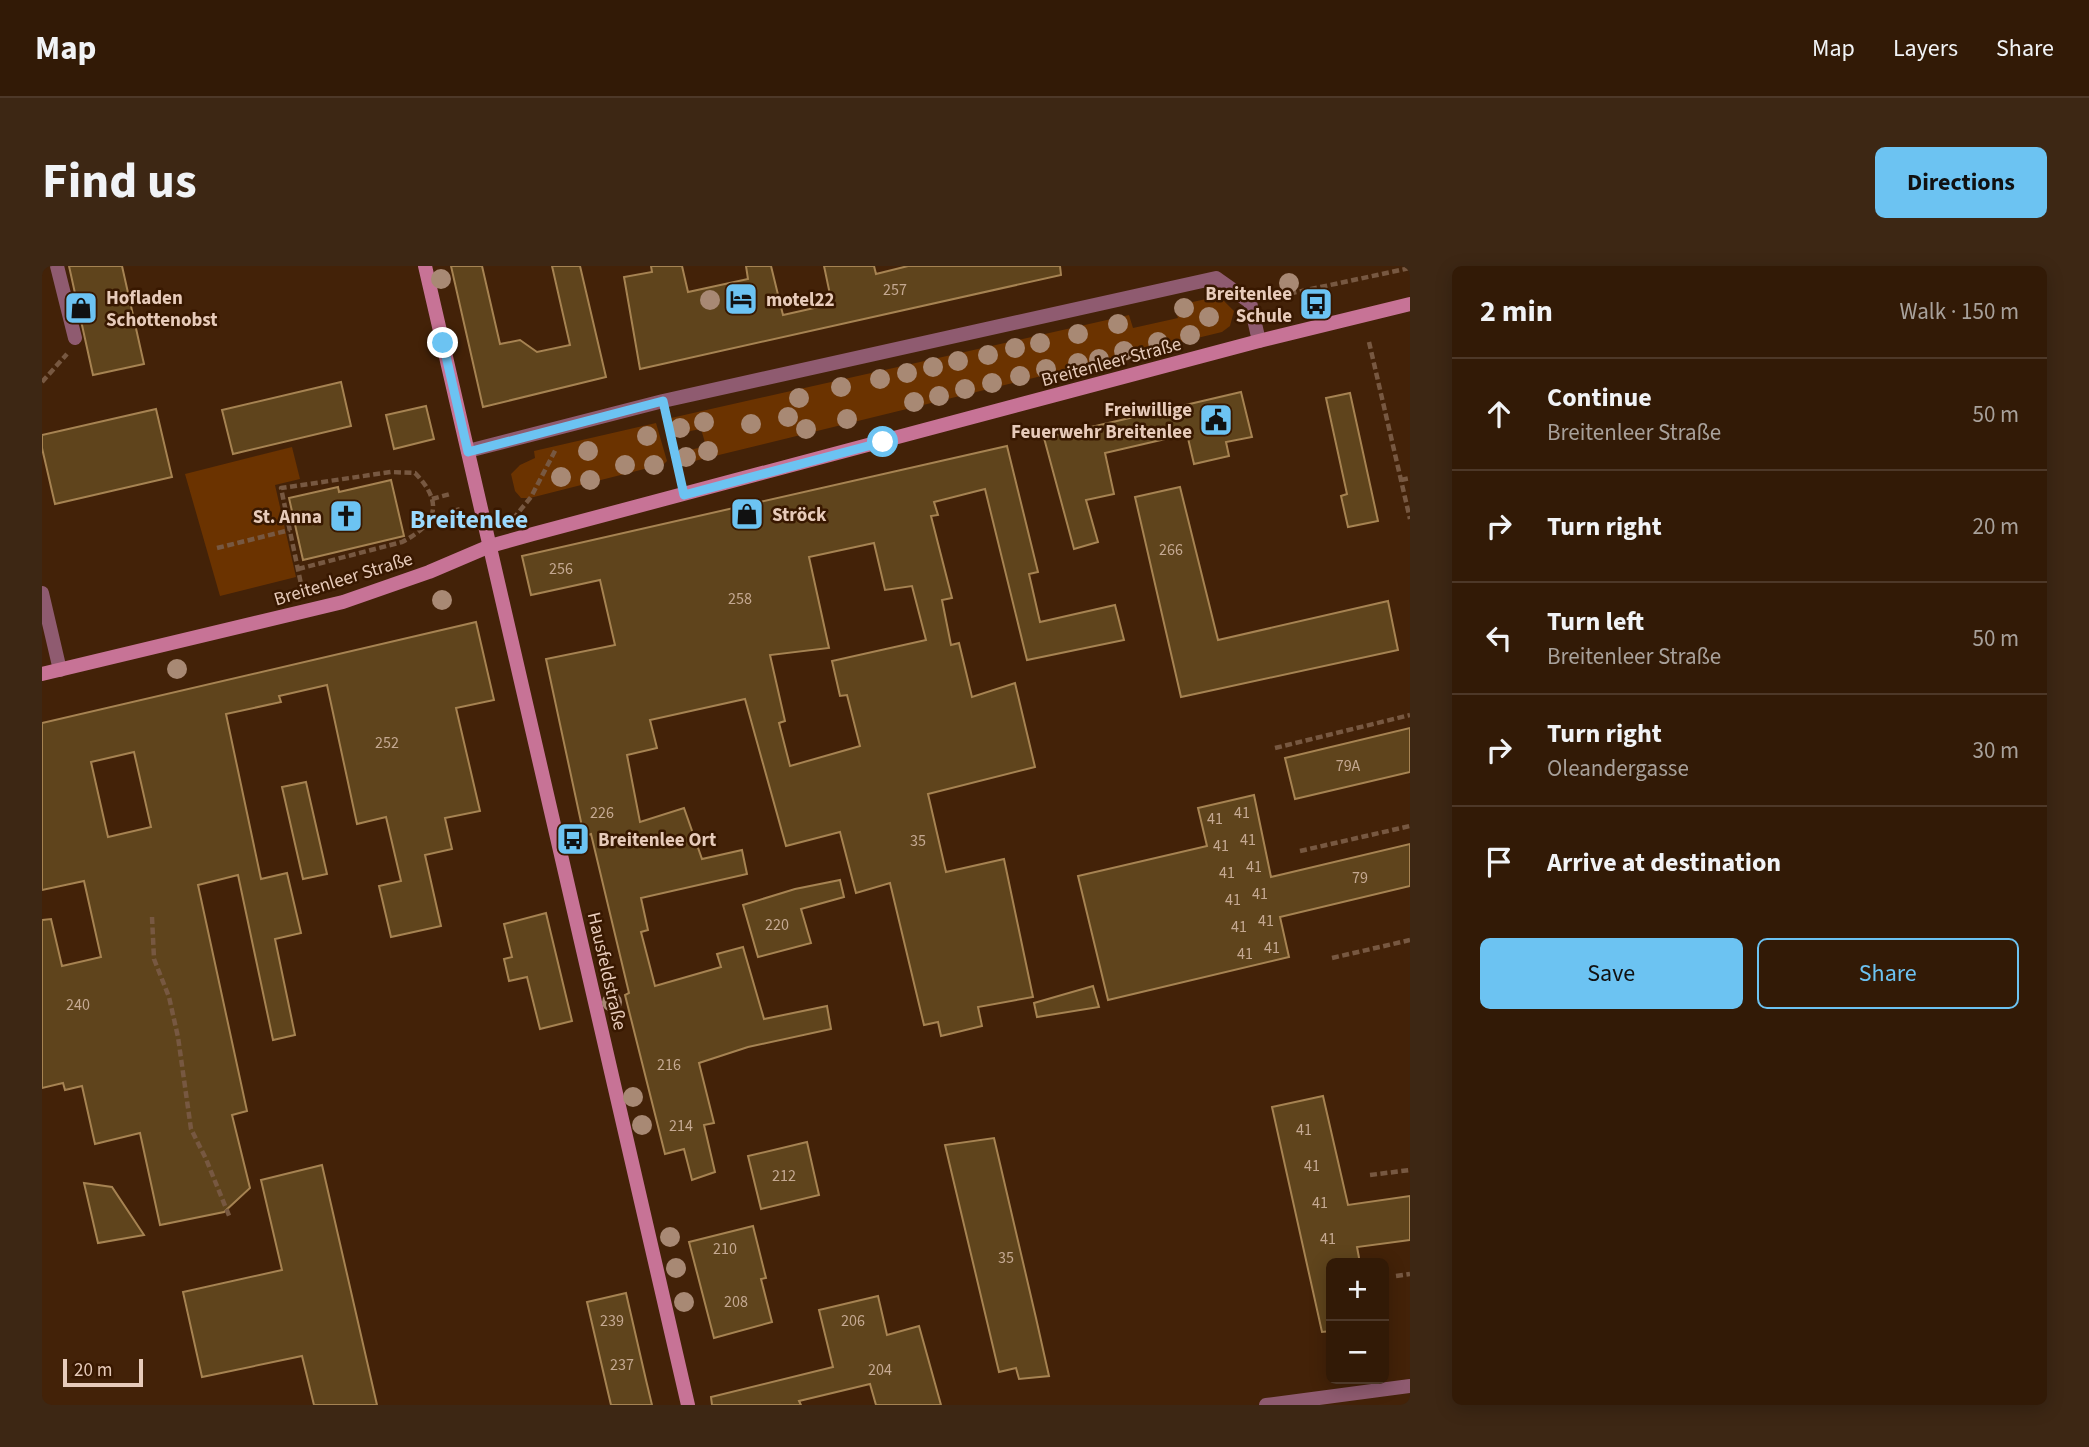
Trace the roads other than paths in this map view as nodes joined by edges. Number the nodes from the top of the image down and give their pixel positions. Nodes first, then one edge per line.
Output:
1 (57, 266) edge
2 (425, 266) edge
3 (1410, 304) edge
4 (75, 338) road end
5 (1259, 341) junction
6 (468, 452) junction
7 (490, 546) junction
8 (42, 593) edge
9 (60, 670) junction
10 (42, 674) edge
11 (1410, 1386) edge
12 (688, 1405) edge
13 (1266, 1405) edge

1 - 4 street
2 - 6 main road, Hausfeldstraße
3 - 5 main road, Breitenleer Straße
5 - 6 street
5 - 7 main road, Breitenleer Straße
6 - 7 main road, Hausfeldstraße
7 - 9 main road, Breitenleer Straße
7 - 12 main road, Hausfeldstraße
8 - 9 street
9 - 10 main road, Breitenleer Straße
11 - 13 street

